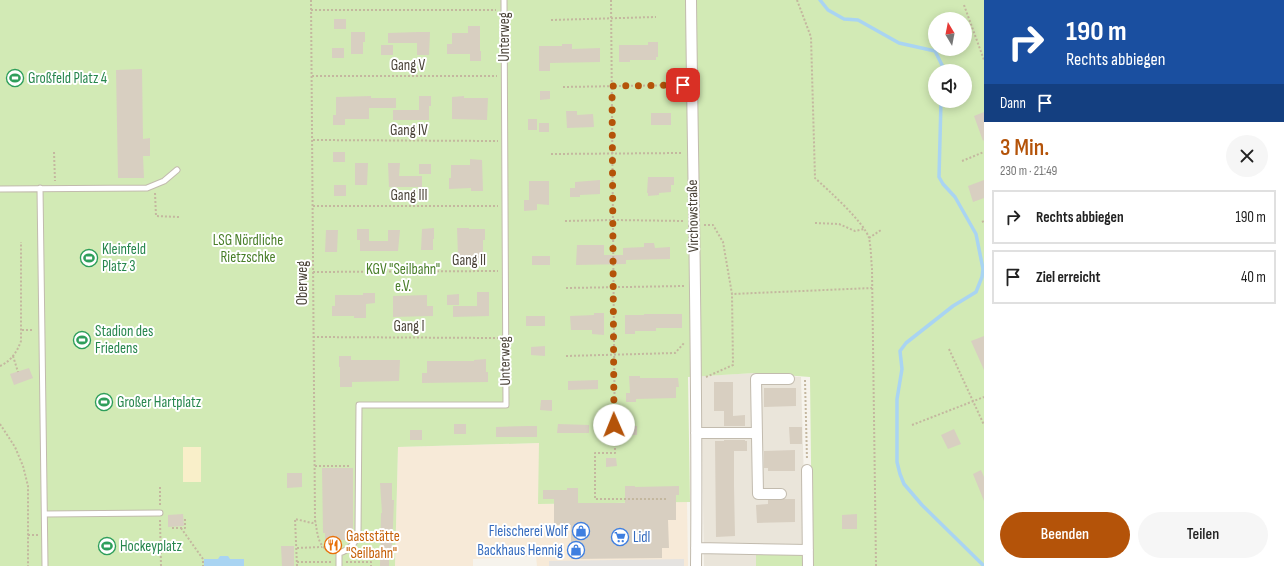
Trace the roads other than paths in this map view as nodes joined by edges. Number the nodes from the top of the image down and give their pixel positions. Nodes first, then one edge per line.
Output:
1 (504, 0) edge
2 (691, 0) edge
3 (177, 170) dead end
4 (40, 188) junction
5 (0, 189) edge
6 (789, 379) dead end
7 (696, 433) junction
8 (757, 433) junction
9 (807, 470) road end
10 (781, 494) dead end
11 (160, 513) road end
12 (45, 514) junction
13 (696, 548) junction
14 (808, 550) junction
15 (45, 566) edge
16 (339, 566) edge
17 (696, 566) edge
18 (808, 566) edge

1 - 16 lane, Unterweg
2 - 7 street, Virchowstraße
3 - 4 lane
4 - 5 lane
4 - 12 lane
6 - 8 street
7 - 8 street
7 - 13 street, Virchowstraße
8 - 10 street
9 - 14 street
11 - 12 lane
12 - 15 lane
13 - 14 street
13 - 17 street, Virchowstraße
14 - 18 street

